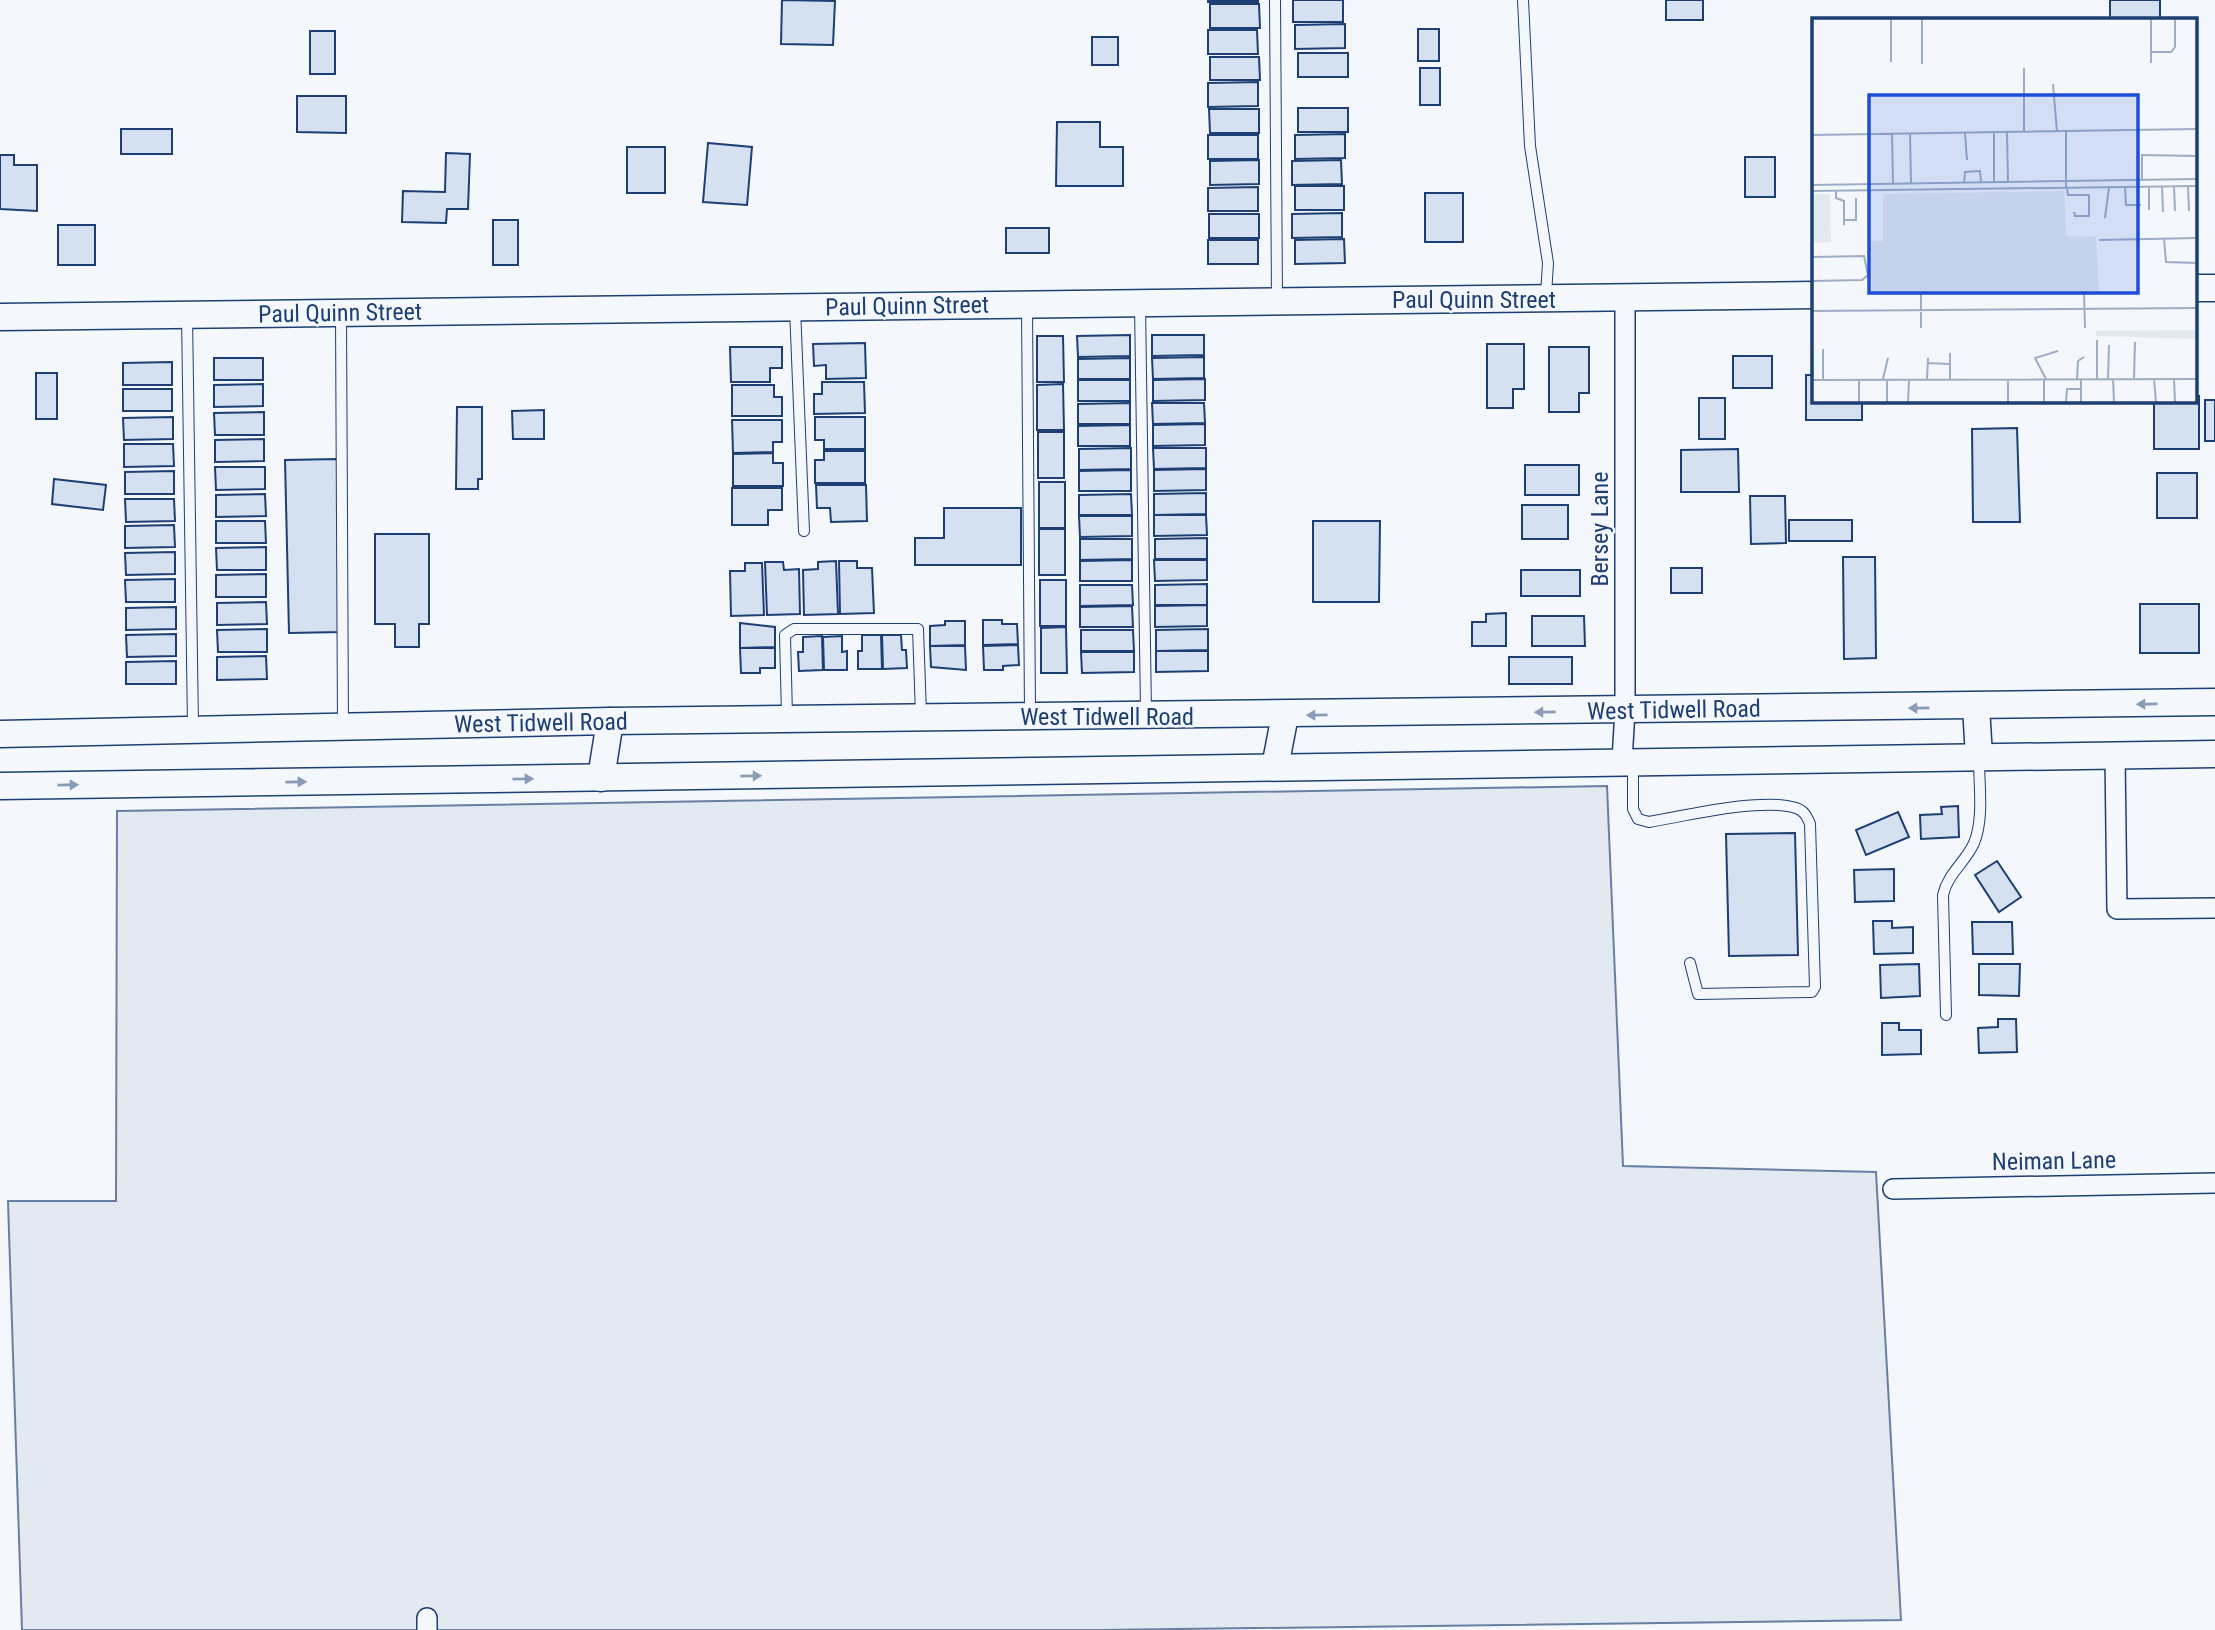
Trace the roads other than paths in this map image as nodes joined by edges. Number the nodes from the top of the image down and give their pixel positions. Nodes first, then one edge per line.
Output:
1 (1275, 0) edge
2 (1523, 0) edge
3 (1812, 295) edge
4 (1625, 298) junction
5 (1546, 299) junction
6 (1277, 301) junction
7 (1140, 303) junction
8 (1027, 304) junction
9 (795, 308) junction
10 (341, 313) junction
11 (187, 315) junction
12 (0, 317) edge
13 (804, 531) dead end
14 (2215, 702) edge
15 (1976, 707) junction
16 (1625, 710) junction
17 (1285, 715) junction
18 (1146, 716) junction
19 (1030, 717) junction
20 (921, 718) junction
21 (787, 720) junction
22 (611, 721) junction
23 (344, 727) junction
24 (193, 730) junction
25 (0, 734) edge
26 (2215, 754) edge
27 (2115, 755) junction
28 (1979, 756) junction
29 (1627, 761) junction
30 (1275, 767) junction
31 (601, 778) junction
32 (0, 786) edge
33 (2215, 908) edge
34 (1690, 963) dead end
35 (1946, 1015) dead end
36 (2215, 1183) edge
37 (1893, 1189) dead end

1 - 6 lane
2 - 5 lane
3 - 4 main road, Paul Quinn Street
4 - 5 main road, Paul Quinn Street
4 - 16 street, Bersey Lane
5 - 6 main road, Paul Quinn Street
6 - 7 main road, Paul Quinn Street
7 - 8 main road, Paul Quinn Street
7 - 18 lane
8 - 9 main road, Paul Quinn Street
8 - 19 lane
9 - 10 main road, Paul Quinn Street
9 - 13 lane
10 - 11 main road, Paul Quinn Street
10 - 23 lane
11 - 12 main road, Paul Quinn Street
11 - 24 lane
14 -> 15 main road, West Tidwell Road
15 -> 16 main road, West Tidwell Road
15 - 28 main road
16 -> 17 main road, West Tidwell Road
16 - 29 street, Bersey Lane
17 - 18 main road, West Tidwell Road
17 - 30 main road
18 - 19 main road, West Tidwell Road
19 - 20 main road, West Tidwell Road
20 - 21 main road, West Tidwell Road
20 - 21 lane
21 - 22 main road, West Tidwell Road
22 - 23 main road, West Tidwell Road
22 - 31 main road
23 - 24 main road, West Tidwell Road
24 - 25 main road, West Tidwell Road
26 - 27 main road, West Tidwell Road
27 - 28 main road, West Tidwell Road
27 - 33 street
28 - 29 main road, West Tidwell Road
28 - 35 lane
29 - 30 main road, West Tidwell Road
29 - 34 lane
31 -> 30 main road, West Tidwell Road
32 -> 31 main road, West Tidwell Road
36 - 37 street, Neiman Lane

